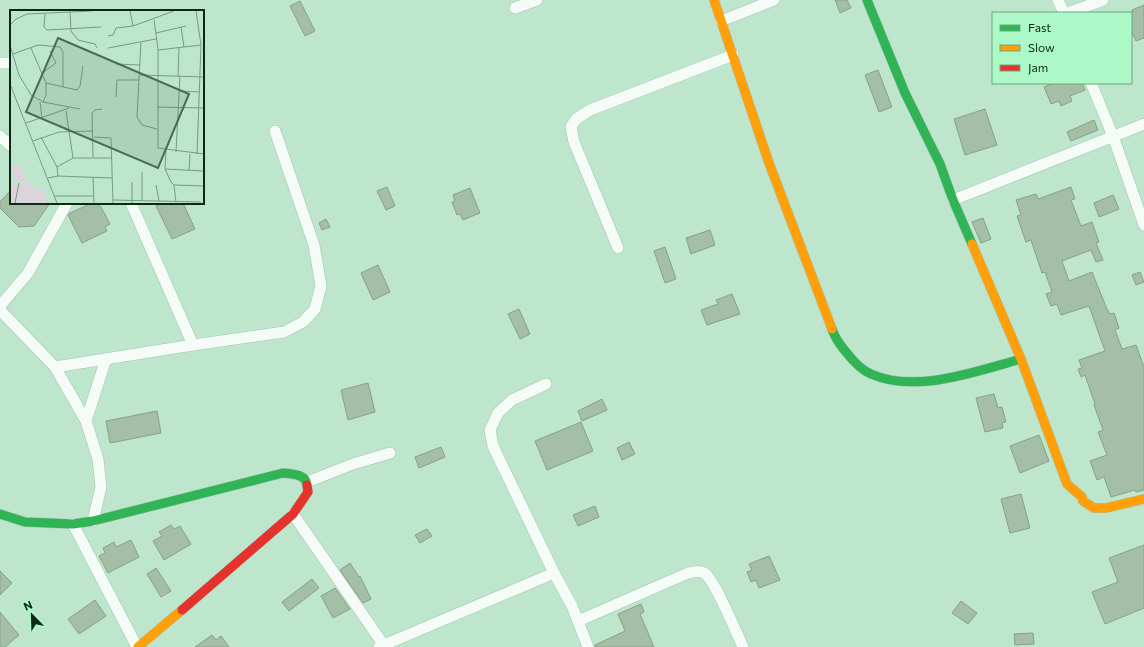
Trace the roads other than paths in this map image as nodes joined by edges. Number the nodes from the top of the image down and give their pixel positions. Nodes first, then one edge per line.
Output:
1 (537, 0) edge
2 (714, 0) edge
3 (774, 0) edge
4 (867, 0) edge
5 (1058, 0) edge
6 (1103, 0) edge
7 (515, 8) dead end
8 (1064, 12) edge
9 (1071, 12) edge
10 (721, 21) junction
11 (732, 54) junction
12 (1092, 84) edge
13 (1144, 124) edge
14 (275, 131) dead end
15 (0, 136) edge
16 (1113, 136) junction
17 (10, 145) edge
18 (953, 200) junction
19 (66, 204) edge
20 (131, 204) edge
21 (1144, 225) edge
22 (618, 248) dead end
23 (0, 306) edge
24 (0, 310) edge
25 (193, 345) junction
26 (106, 359) junction
27 (1021, 359) junction
28 (55, 367) junction
29 (546, 384) dead end
30 (86, 422) junction
31 (390, 453) dead end
32 (307, 482) junction
33 (1144, 499) edge
34 (0, 514) edge
35 (292, 514) junction
36 (93, 521) junction
37 (73, 524) junction
38 (554, 573) junction
39 (578, 620) junction
40 (382, 646) edge
41 (138, 647) edge
42 (588, 647) edge
43 (743, 647) edge

1 - 7 street
2 - 10 street
3 - 10 street
4 - 18 street
5 - 8 street
6 - 9 street
10 - 11 street
11 - 22 street
11 - 27 street
12 - 16 street
13 - 16 street
14 - 25 street
15 - 17 street
16 - 18 street
16 - 21 street
18 - 27 street
19 - 23 street
20 - 25 street
24 - 28 street
25 - 26 street
26 - 28 street
26 - 30 street
27 - 33 street
28 - 30 street
29 - 38 street
30 - 36 street
31 - 32 street
32 - 35 street
32 - 36 street
34 - 37 street
35 - 40 street
35 - 41 street
36 - 37 street
37 - 41 street
38 - 39 street
38 - 40 street
39 - 42 street
39 - 43 street

